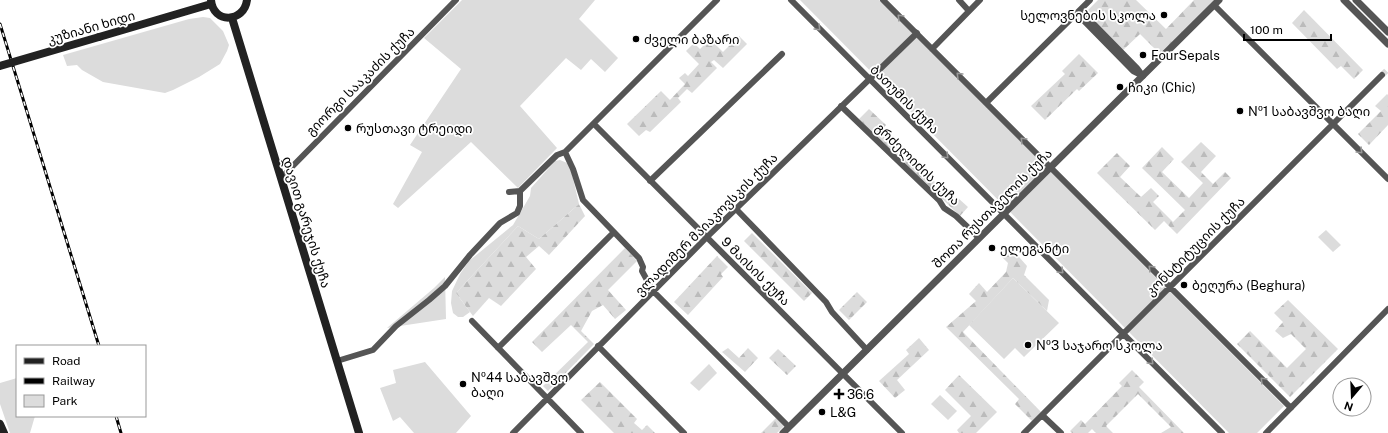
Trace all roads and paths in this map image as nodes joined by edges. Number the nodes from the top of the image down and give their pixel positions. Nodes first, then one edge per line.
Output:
1 (247, 0) edge
2 (456, 0) edge
3 (717, 0) edge
4 (791, 0) edge
5 (883, 0) edge
6 (959, 0) edge
7 (980, 0) edge
8 (1090, 0) edge
9 (1344, 0) edge
10 (1356, 0) edge
11 (211, 2) edge
12 (1214, 2) edge
13 (969, 11) junction
14 (1078, 13) junction
15 (232, 18) junction
16 (1388, 32) edge
17 (917, 34) junction
18 (1388, 44) edge
19 (932, 49) junction
20 (782, 54) dead end
21 (0, 66) edge
22 (1382, 75) tunnel mouth
23 (1143, 76) junction
24 (869, 79) junction
25 (986, 103) junction
26 (841, 106) junction
27 (594, 124) junction
28 (1333, 124) junction
29 (565, 152) junction
30 (1050, 167) junction
31 (280, 178) junction
32 (1388, 179) edge
33 (650, 181) junction
34 (520, 191) junction
35 (509, 192) dead end
36 (736, 209) junction
37 (1004, 214) junction
38 (614, 232) junction
39 (707, 237) junction
40 (979, 238) junction
41 (1170, 287) junction
42 (653, 291) junction
43 (1388, 309) edge
44 (472, 321) dead end
45 (1123, 334) junction
46 (598, 346) junction
47 (498, 348) junction
48 (867, 350) junction
49 (337, 361) junction
50 (843, 373) junction
51 (546, 399) junction
52 (1291, 408) junction
53 (1042, 415) junction
54 (0, 424) edge
55 (789, 426) junction
56 (4, 433) edge
57 (359, 433) edge
58 (513, 433) edge
59 (581, 433) edge
60 (684, 433) edge
61 (783, 433) edge
62 (902, 433) edge
63 (1024, 433) edge
64 (1061, 433) edge
65 (1222, 433) edge
66 (1266, 433) edge

1 - 15 main road
2 - 31 street, გიორგი სააკაძის ქუჩა
3 - 27 street
4 -> 24 street, ბათუმის ქუჩა
17 -> 5 street
6 - 13 street
7 - 13 street
8 - 14 street
9 - 18 street
10 - 16 street
11 - 15 main road
11 - 21 main road, კუზიანი ხიდი, bridge
12 - 23 street, შოთა რუსთაველის ქუჩა
12 - 28 street
13 - 19 street
14 - 23 street
14 - 25 street
15 - 31 main road, დავით გარეჯის ქუჩა
17 - 19 street
17 - 24 street, ვლადიმერ მაიაკოვსკის ქუჩა
25 -> 19 street
20 - 33 street
22 - 28 street, კონსტიტუციის ქუჩა
23 - 30 street, შოთა რუსთაველის ქუჩა
24 - 26 street, ვლადიმერ მაიაკოვსკის ქუჩა
24 -> 37 street, ბათუმის ქუჩა
30 -> 25 street
26 - 36 street, ვლადიმერ მაიაკოვსკის ქუჩა
26 - 40 street, გრძელიძის ქუჩა
27 - 29 street
27 - 33 street, 9 მაისის ქუჩა
28 -> 32 street
28 - 41 street, კონსტიტუციის ქუჩა
29 - 34 street
29 - 38 street
30 - 37 street, შოთა რუსთაველის ქუჩა
41 -> 30 street
31 - 49 main road, დავით გარეჯის ქუჩა
33 - 39 street, 9 მაისის ქუჩა
34 - 35 street
34 - 49 street
36 - 39 street, ვლადიმერ მაიაკოვსკის ქუჩა
36 - 48 street
37 - 40 street, შოთა რუსთაველის ქუჩა
37 -> 45 street, ბათუმის ქუჩა
38 - 42 street
38 - 47 street
39 - 42 street, ვლადიმერ მაიაკოვსკის ქუჩა
39 - 50 street, 9 მაისის ქუჩა
40 - 48 street, შოთა რუსთაველის ქუჩა
41 - 45 street, კონსტიტუციის ქუჩა
52 -> 41 street
42 - 46 street, ვლადიმერ მაიაკოვსკის ქუჩა
42 - 55 street
43 - 52 street
44 - 47 street
45 - 53 street, კონსტიტუციის ქუჩა
45 -> 65 street, ბათუმის ქუჩა
46 - 51 street, ვლადიმერ მაიაკოვსკის ქუჩა
46 - 60 street
47 - 51 street
48 - 50 street, შოთა რუსთაველის ქუჩა
49 - 57 main road, დავით გარეჯის ქუჩა
50 - 55 street, შოთა რუსთაველის ქუჩა
50 - 62 street, 9 მაისის ქუჩა
51 - 58 street, ვლადიმერ მაიაკოვსკის ქუჩა
51 - 59 street
52 - 66 street
53 - 63 street, კონსტიტუციის ქუჩა
53 - 64 street
54 - 56 main road
55 - 61 street, შოთა რუსთაველის ქუჩა

